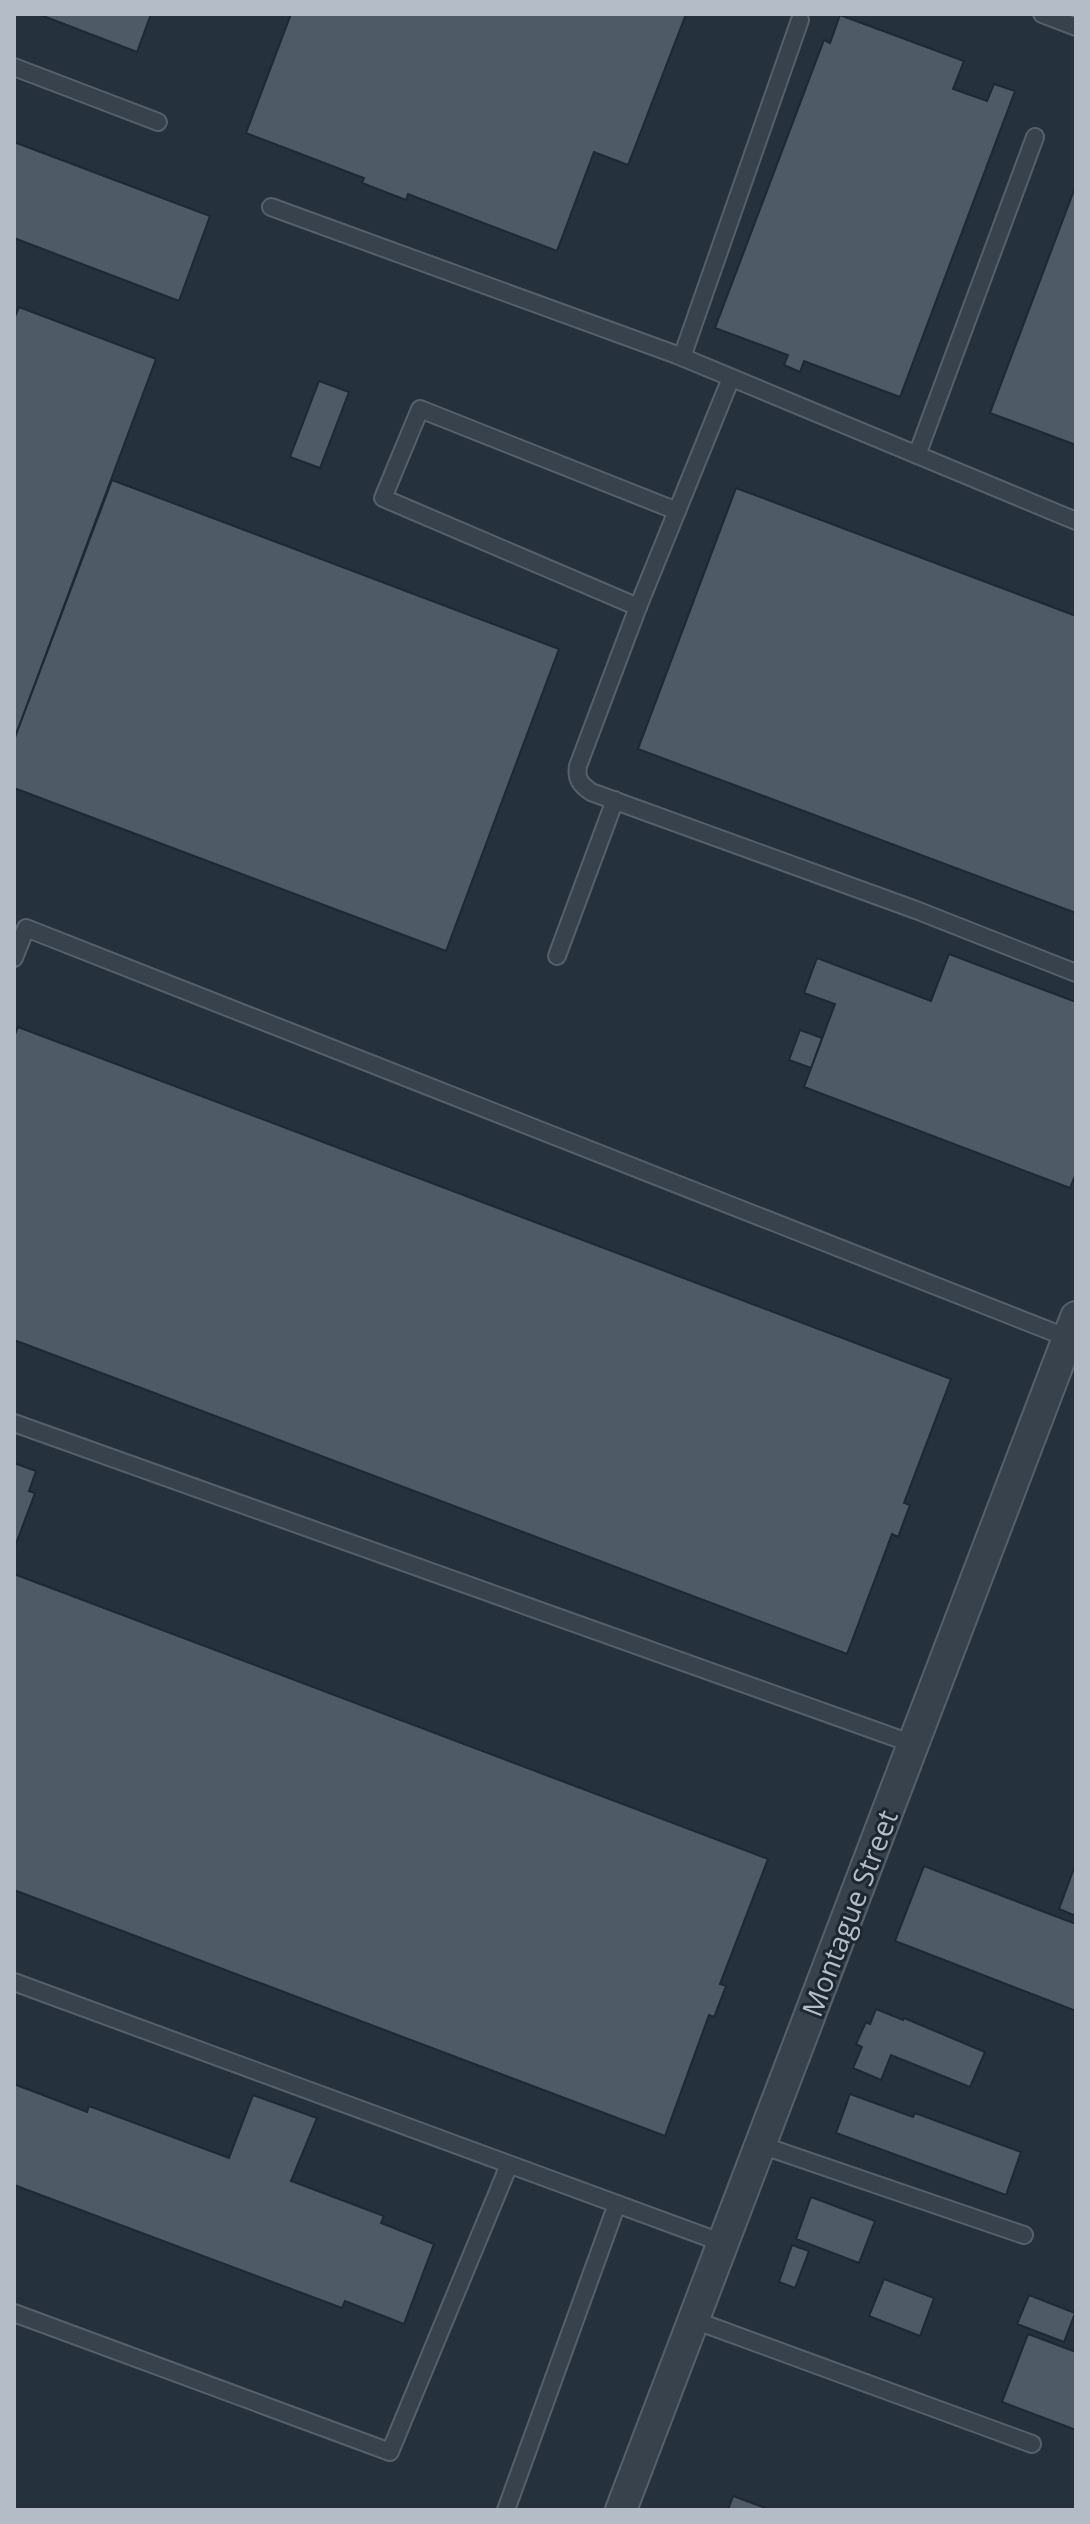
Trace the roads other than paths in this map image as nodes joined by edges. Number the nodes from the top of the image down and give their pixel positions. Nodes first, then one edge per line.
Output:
1 (1042, 14) edge
2 (800, 20) dead end
3 (1076, 27) edge
4 (14, 67) edge
5 (158, 122) dead end
6 (1035, 137) dead end
7 (271, 207) dead end
8 (682, 357) junction
9 (731, 378) junction
10 (917, 455) junction
11 (677, 511) junction
12 (1076, 521) edge
13 (638, 607) junction
14 (615, 800) junction
15 (557, 956) dead end
16 (14, 958) edge
17 (1076, 973) edge
18 (1072, 1328) edge
19 (14, 1423) edge
20 (913, 1744) junction
21 (14, 1982) edge
22 (761, 2145) junction
23 (509, 2165) junction
24 (617, 2204) junction
25 (1024, 2235) dead end
26 (723, 2243) junction
27 (14, 2313) edge
28 (694, 2320) junction
29 (1032, 2444) dead end
30 (506, 2510) edge
31 (621, 2510) edge

1 - 3 lane
2 - 8 lane
4 - 5 lane
6 - 10 lane
7 - 8 lane
8 - 9 lane
9 - 10 lane
9 - 11 lane
10 - 12 lane
11 - 13 lane
11 - 13 lane
13 - 14 lane
14 - 15 lane
14 - 17 lane
16 - 18 lane
18 - 20 street, Montague Street
19 - 20 lane
20 - 22 street, Montague Street
21 - 23 lane
22 - 25 lane
22 - 26 street, Montague Street
23 - 24 lane
23 - 27 lane
24 - 26 lane
24 - 30 lane
26 - 28 street, Montague Street
28 - 29 lane
28 - 31 street, Montague Street

